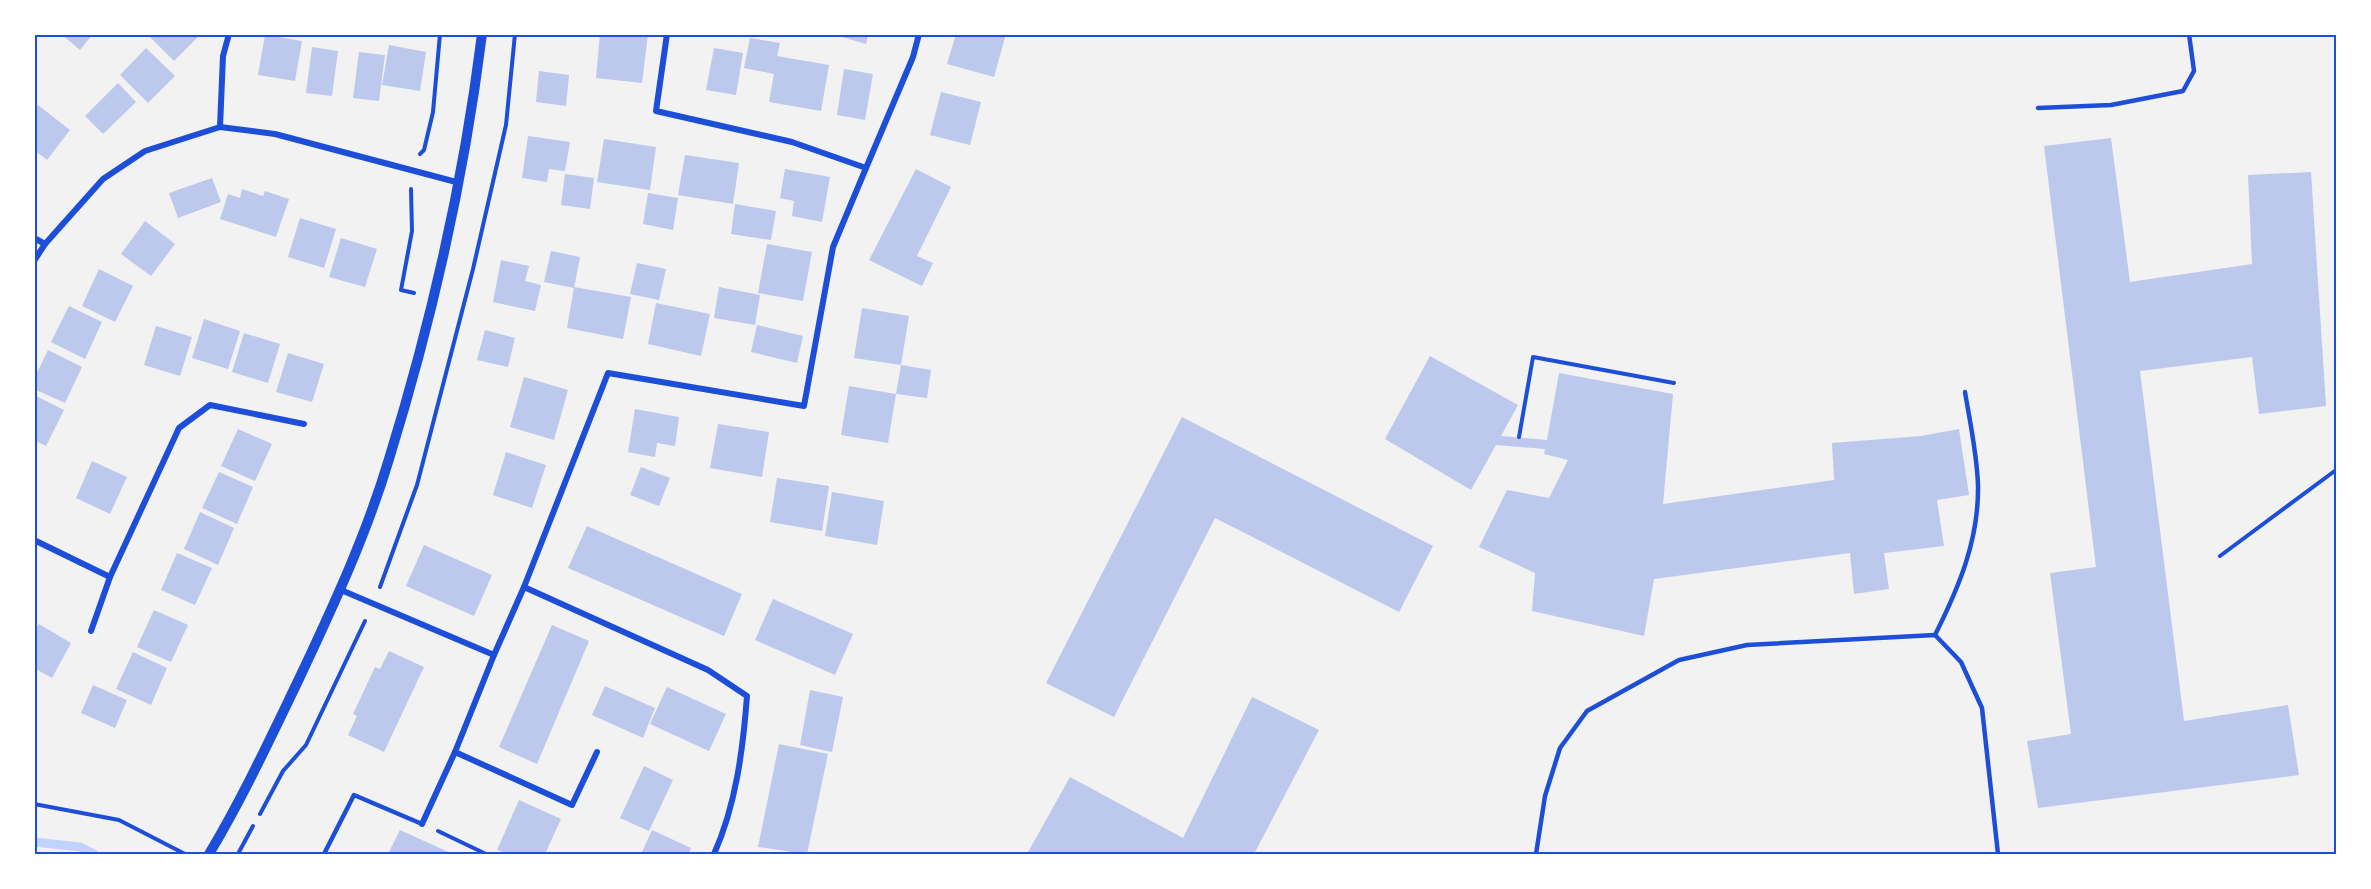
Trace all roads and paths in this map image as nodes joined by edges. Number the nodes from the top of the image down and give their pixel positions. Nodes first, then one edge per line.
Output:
1 (229, 34) edge
2 (482, 34) edge
3 (667, 34) edge
4 (920, 34) edge
5 (2189, 34) edge
6 (2038, 108) dead end
7 (220, 127) junction
8 (866, 168) junction
9 (460, 183) junction
10 (34, 238) edge
11 (45, 244) junction
12 (34, 261) edge
13 (1674, 383) dead end
14 (1965, 392) dead end
15 (304, 424) dead end
16 (1519, 438) dead end
17 (2337, 470) edge
18 (34, 540) edge
19 (2220, 556) dead end
20 (110, 577) junction
21 (524, 587) junction
22 (341, 590) junction
23 (91, 631) dead end
24 (1935, 635) junction
25 (494, 655) junction
26 (455, 752) junction
27 (597, 752) dead end
28 (34, 804) edge
29 (422, 824) junction
30 (185, 855) edge
31 (209, 855) edge
32 (324, 855) edge
33 (486, 855) edge
34 (714, 855) edge
35 (1536, 855) edge
36 (1998, 855) edge

1 - 7 street
2 - 9 street
3 - 8 street
4 - 8 street
5 - 6 lane
7 - 9 street
7 - 11 street
8 - 21 street
9 - 22 street
10 - 11 street
11 - 12 street
13 - 16 path
14 - 24 lane
15 - 20 street
17 - 19 path
18 - 20 street
20 - 23 street
21 - 25 street
21 - 34 street
22 - 25 street
22 - 31 street
24 - 35 lane
24 - 36 lane
25 - 26 street
26 - 27 street
26 - 29 street
28 - 30 path
29 - 32 lane
29 - 33 path

